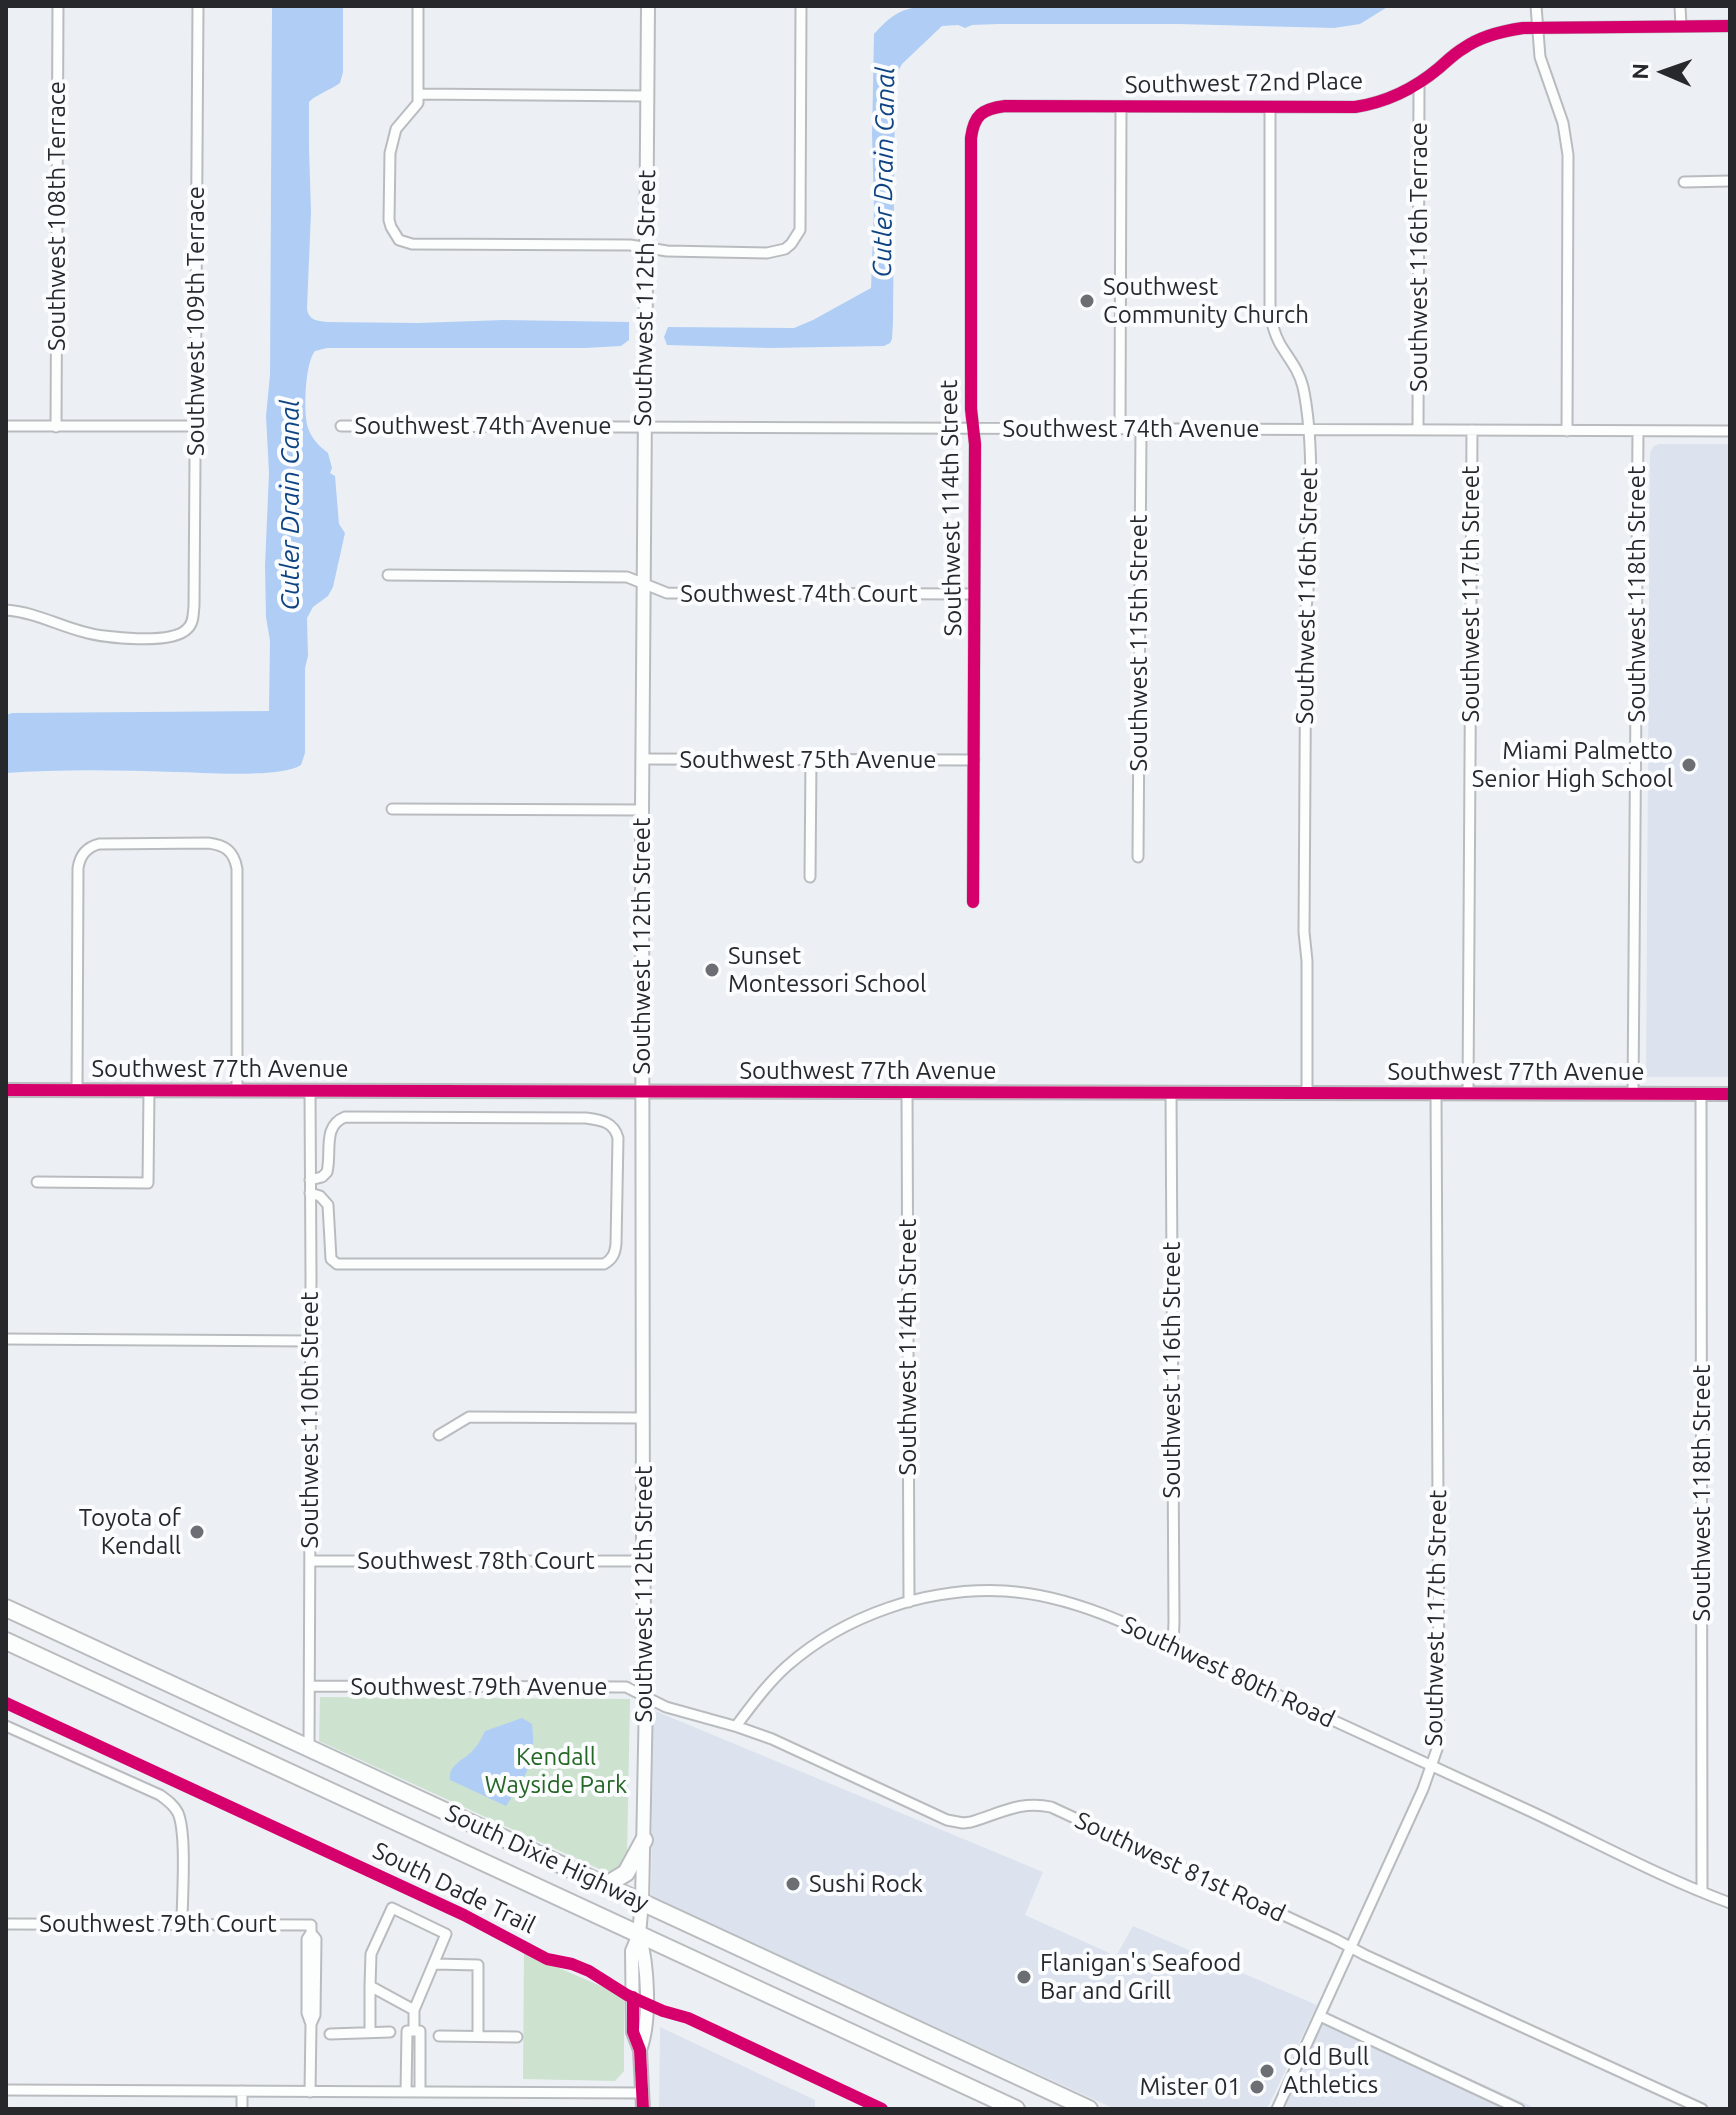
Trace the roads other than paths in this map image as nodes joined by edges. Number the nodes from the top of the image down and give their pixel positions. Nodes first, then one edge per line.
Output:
1 (58, 6) edge
2 (198, 6) edge
3 (418, 6) edge
4 (648, 6) edge
5 (801, 6) edge
6 (1536, 6) edge
7 (1680, 6) edge
8 (1681, 26) junction
9 (1730, 26) edge
10 (1537, 27) junction
11 (1419, 84) junction
12 (418, 94) junction
13 (647, 96) junction
14 (1121, 107) junction
15 (1270, 107) junction
16 (978, 115) joint
17 (1730, 181) edge
18 (1684, 182) dead end
19 (646, 247) junction
20 (6, 426) edge
21 (196, 426) junction
22 (341, 426) dead end
23 (644, 426) junction
24 (56, 427) junction
25 (973, 428) junction
26 (1120, 429) junction
27 (1308, 429) junction
28 (1141, 430) junction
29 (1418, 430) junction
30 (1472, 430) junction
31 (1567, 431) junction
32 (1638, 431) junction
33 (1730, 431) edge
34 (388, 575) dead end
35 (644, 584) junction
36 (974, 594) junction
37 (6, 610) edge
38 (643, 759) junction
39 (811, 760) junction
40 (974, 760) junction
41 (392, 809) dead end
42 (642, 810) junction
43 (1138, 857) dead end
44 (810, 877) dead end
45 (973, 902) dead end
46 (6, 1090) edge
47 (77, 1090) junction
48 (149, 1091) junction
49 (237, 1091) junction
50 (310, 1091) junction
51 (907, 1092) junction
52 (642, 1093) junction
53 (1171, 1093) junction
54 (1307, 1093) junction
55 (1436, 1093) junction
56 (1468, 1093) junction
57 (1633, 1094) junction
58 (1701, 1094) junction
59 (1730, 1094) edge
60 (310, 1180) junction
61 (37, 1182) dead end
62 (310, 1193) junction
63 (310, 1231) junction
64 (330, 1236) junction
65 (6, 1339) edge
66 (310, 1341) junction
67 (643, 1418) junction
68 (439, 1435) dead end
69 (310, 1561) junction
70 (643, 1561) junction
71 (909, 1602) junction
72 (6, 1608) edge
73 (6, 1641) edge
74 (1173, 1646) junction
75 (310, 1686) junction
76 (646, 1697) junction
77 (6, 1726) edge
78 (736, 1726) junction
79 (309, 1748) junction
80 (1432, 1765) junction
81 (308, 1781) junction
82 (644, 1840) junction
83 (606, 1885) junction
84 (1702, 1892) junction
85 (642, 1902) junction
86 (1730, 1903) edge
87 (6, 1924) edge
88 (182, 1924) junction
89 (639, 1934) junction
90 (1350, 1948) junction
91 (434, 1964) junction
92 (370, 1986) junction
93 (414, 2010) junction
94 (1320, 2016) junction
95 (414, 2031) junction
96 (370, 2032) junction
97 (390, 2032) dead end
98 (330, 2034) dead end
99 (439, 2036) dead end
100 (478, 2036) junction
101 (517, 2037) dead end
102 (6, 2090) edge
103 (242, 2091) junction
104 (310, 2092) junction
105 (406, 2092) junction
106 (420, 2092) junction
107 (642, 2093) junction
108 (1056, 2102) edge
109 (242, 2109) edge
110 (643, 2109) edge
111 (1016, 2109) edge
112 (1089, 2109) edge
113 (1277, 2109) edge
114 (1519, 2109) edge
115 (1702, 2109) edge

1 - 24 street, Southwest 108th Terrace
2 - 21 street, Southwest 109th Terrace
3 - 12 street
4 - 13 main road, Southwest 112th Street
5 - 19 street
6 - 10 street
7 - 8 street
8 - 9 street, Southwest 72nd Place
8 - 10 street, Southwest 72nd Place
10 - 11 street, Southwest 72nd Place
10 - 31 street
11 - 15 street, Southwest 72nd Place
11 - 29 street, Southwest 116th Terrace
12 - 13 street
12 - 19 street
13 - 19 main road, Southwest 112th Street
14 - 15 street, Southwest 72nd Place
14 - 16 street, Southwest 72nd Place
14 - 26 street
15 - 27 street, Southwest 116th Street
16 - 25 street, Southwest 114th Street
17 - 18 street
19 - 23 main road, Southwest 112th Street
20 - 24 street
21 - 24 street
21 - 37 street, Southwest 109th Terrace
22 - 23 street, Southwest 74th Avenue
23 - 25 street, Southwest 74th Avenue
23 - 35 main road, Southwest 112th Street
25 - 26 street, Southwest 74th Avenue
25 - 36 street, Southwest 114th Street
26 - 28 street, Southwest 74th Avenue
27 - 28 street, Southwest 74th Avenue
27 - 29 street, Southwest 74th Avenue
27 - 54 street, Southwest 116th Street
28 - 43 street, Southwest 115th Street
29 - 30 street, Southwest 74th Avenue
30 - 31 street, Southwest 74th Avenue
30 - 56 street, Southwest 117th Street
31 - 32 street, Southwest 74th Avenue
32 - 33 street, Southwest 74th Avenue
32 - 57 street, Southwest 118th Street
34 - 35 street, Southwest 74th Court
35 - 36 street, Southwest 74th Court
35 - 38 main road, Southwest 112th Street
36 - 40 street, Southwest 114th Street
38 - 39 street, Southwest 75th Avenue
38 - 42 main road, Southwest 112th Street
39 - 40 street, Southwest 75th Avenue
39 - 44 street
40 - 45 street, Southwest 114th Street
41 - 42 street
42 - 52 main road, Southwest 112th Street
46 - 47 main road, Southwest 77th Avenue
47 - 48 main road, Southwest 77th Avenue
47 - 49 street
48 - 49 main road, Southwest 77th Avenue
48 - 61 street
49 - 50 main road, Southwest 77th Avenue
50 - 52 main road, Southwest 77th Avenue
50 - 60 street, Southwest 110th Street
51 - 52 main road, Southwest 77th Avenue
51 - 53 main road, Southwest 77th Avenue
51 - 71 street, Southwest 114th Street
52 - 67 main road, Southwest 112th Street
53 - 54 main road, Southwest 77th Avenue
53 - 74 street, Southwest 116th Street
54 - 55 main road, Southwest 77th Avenue
55 - 56 main road, Southwest 77th Avenue
55 - 80 street, Southwest 117th Street
56 - 57 main road, Southwest 77th Avenue
57 - 58 main road, Southwest 77th Avenue
58 - 59 main road, Southwest 77th Avenue
58 - 84 street, Southwest 118th Street
60 - 62 street, Southwest 110th Street
60 - 64 street
62 - 63 street, Southwest 110th Street
62 - 64 street
63 - 64 street
63 - 66 street, Southwest 110th Street
65 - 66 street
66 - 69 street, Southwest 110th Street
67 - 68 street
67 - 70 main road, Southwest 112th Street
69 - 70 street, Southwest 78th Court
69 - 75 street, Southwest 110th Street
70 - 76 main road, Southwest 112th Street
71 - 74 street, Southwest 80th Road
71 - 78 street, Southwest 80th Road
72 - 79 highway, South Dixie Highway
73 - 81 highway, South Dixie Highway
74 - 80 street, Southwest 80th Road
75 - 76 street, Southwest 79th Avenue
75 - 79 street, Southwest 110th Street
76 - 78 street, Southwest 81st Road
76 - 82 main road, Southwest 112th Street
77 - 88 street
78 - 90 street, Southwest 81st Road
79 - 81 highway
79 - 83 highway, South Dixie Highway
80 - 84 street, Southwest 80th Road
80 - 90 street, Southwest 117th Street
81 - 89 highway, South Dixie Highway
82 - 83 highway
82 - 85 main road, Southwest 112th Street
83 - 85 highway, South Dixie Highway
84 - 86 street, Southwest 80th Road
85 - 89 main road, Southwest 112th Street
85 - 108 highway, South Dixie Highway
87 - 88 street, Southwest 79th Court
88 - 104 street, Southwest 79th Court
89 - 107 main road, Southwest 112th Street
89 - 111 highway, South Dixie Highway
90 - 94 street, Southwest 117th Street
90 - 115 street, Southwest 81st Road
91 - 92 street
91 - 93 street
91 - 100 street
92 - 93 street
92 - 96 street
93 - 95 street
94 - 113 street, Southwest 117th Street
94 - 114 street
95 - 105 street
95 - 106 street
96 - 97 street
96 - 98 street
99 - 100 street
100 - 101 street
102 - 103 street
103 - 104 street
103 - 109 street
104 - 105 street
105 - 106 street
106 - 107 street
107 - 110 main road, Southwest 112th Street
108 - 112 highway, South Dixie Highway

